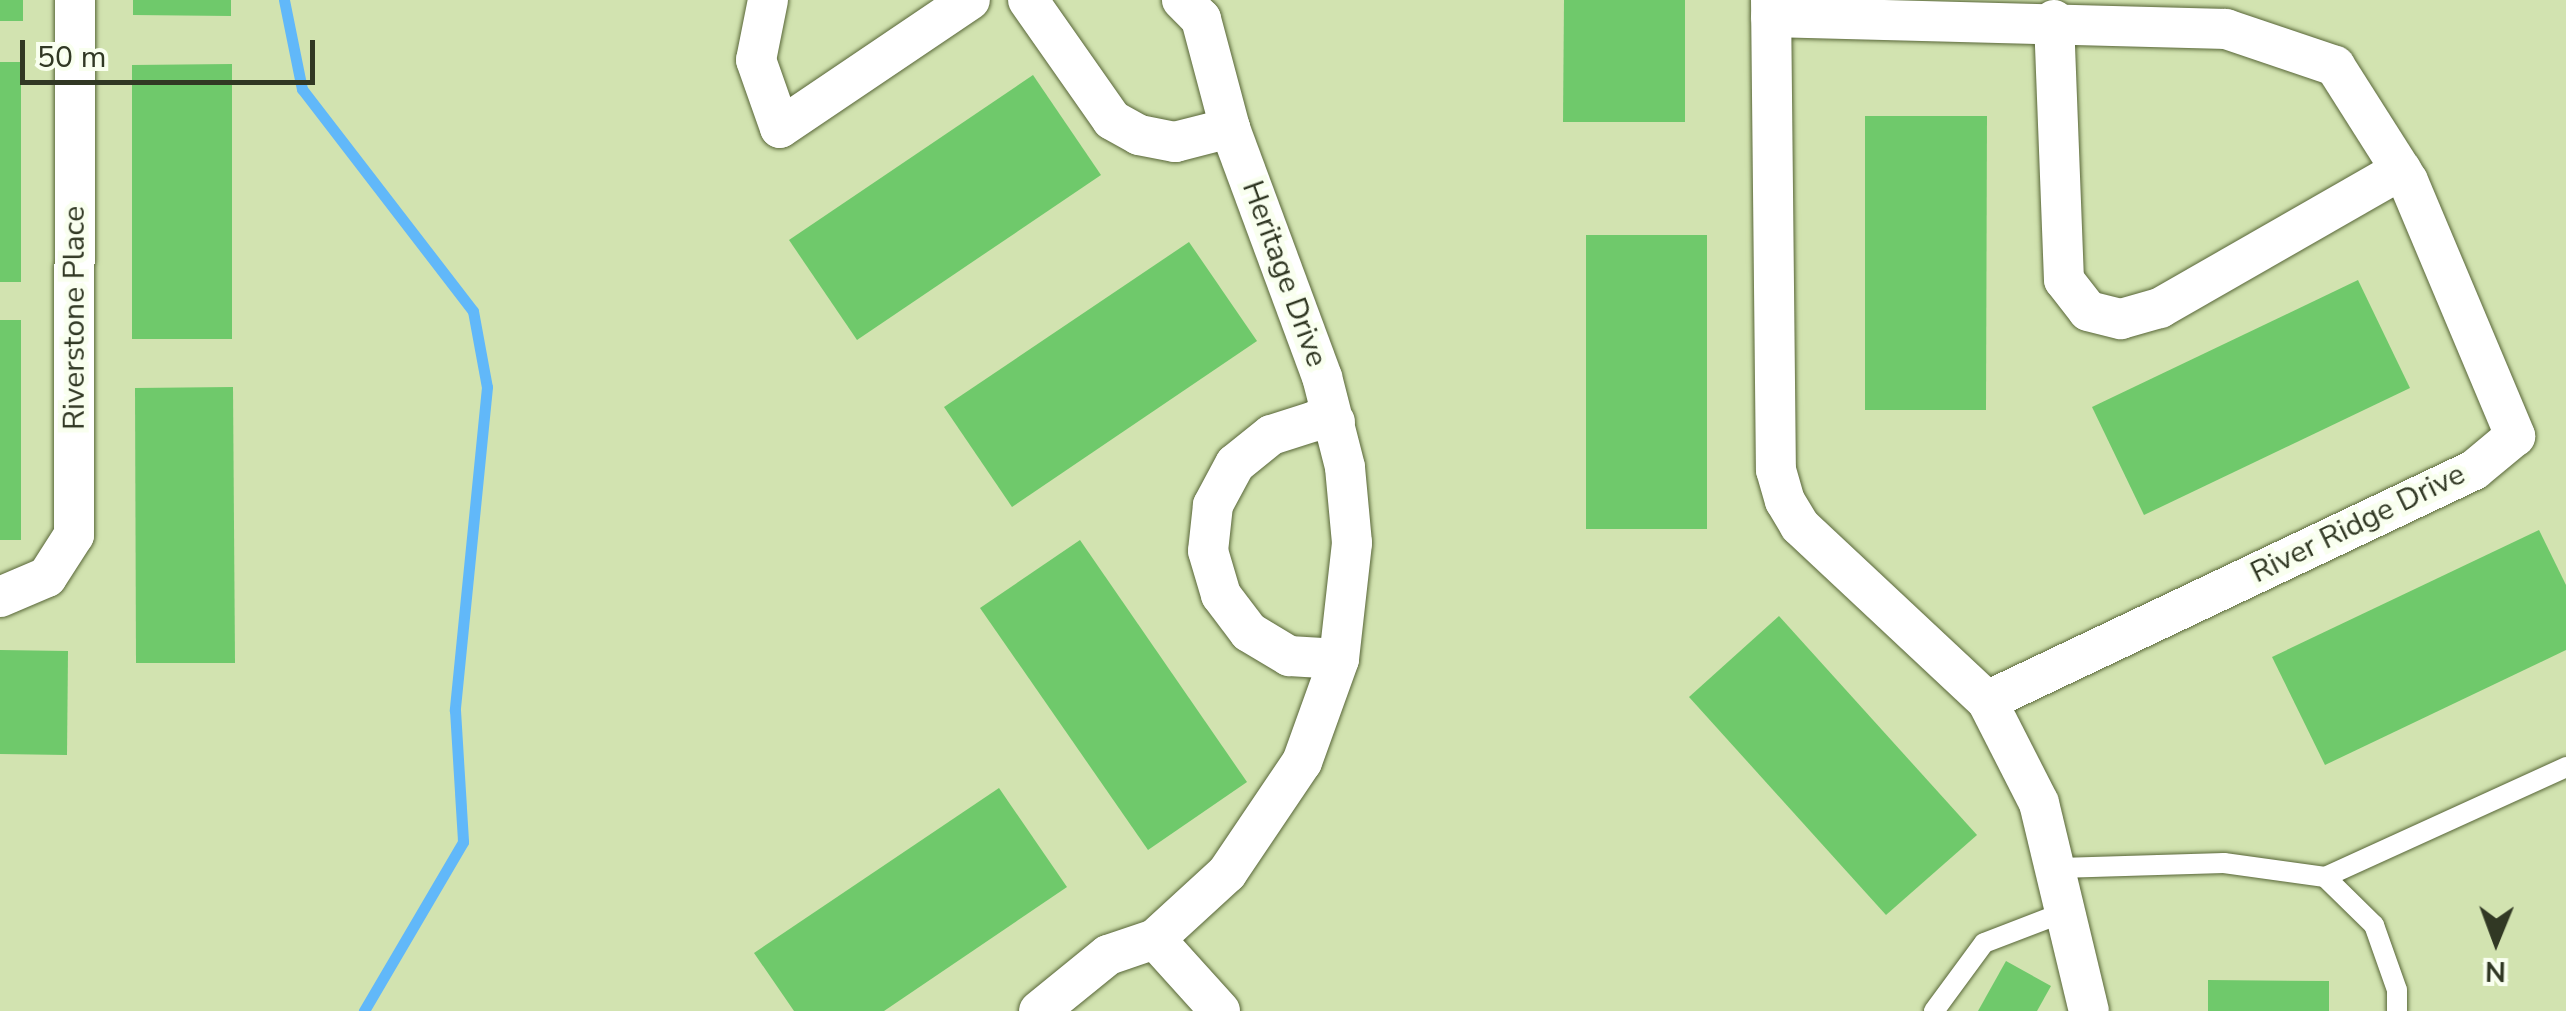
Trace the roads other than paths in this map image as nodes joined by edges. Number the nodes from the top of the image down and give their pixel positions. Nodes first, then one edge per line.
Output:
1 (75, 0) edge
2 (768, 0) edge
3 (970, 0) edge
4 (1028, 0) edge
5 (1182, 0) edge
6 (1771, 8) edge
7 (1971, 9) edge
8 (2054, 20) junction
9 (1230, 128) junction
10 (2401, 170) junction
11 (1336, 422) junction
12 (0, 597) edge
13 (1339, 659) junction
14 (1987, 701) junction
15 (2566, 767) edge
16 (2058, 868) junction
17 (2325, 878) junction
18 (2062, 913) junction
19 (1155, 939) junction
20 (1044, 1010) edge
21 (1220, 1011) edge
22 (1934, 1011) edge
23 (2089, 1011) edge
24 (2397, 1011) edge

1 - 12 street, Riverstone Place
2 - 3 street
4 - 9 street
5 - 9 street, Heritage Drive
6 - 7 street, River Ridge Drive
6 - 14 street, River Ridge Drive
7 - 8 street, River Ridge Drive
8 - 10 street, River Ridge Drive
8 - 10 street
9 - 11 street, Heritage Drive
10 - 14 street, River Ridge Drive
11 - 13 street, Heritage Drive
11 - 13 street
13 - 19 street, Heritage Drive
14 - 16 street, River Ridge Drive
15 - 17 lane
16 - 17 lane
16 - 18 street, River Ridge Drive
17 - 24 lane
18 - 22 lane
18 - 23 street, River Ridge Drive
19 - 20 street, Heritage Drive
19 - 21 street

